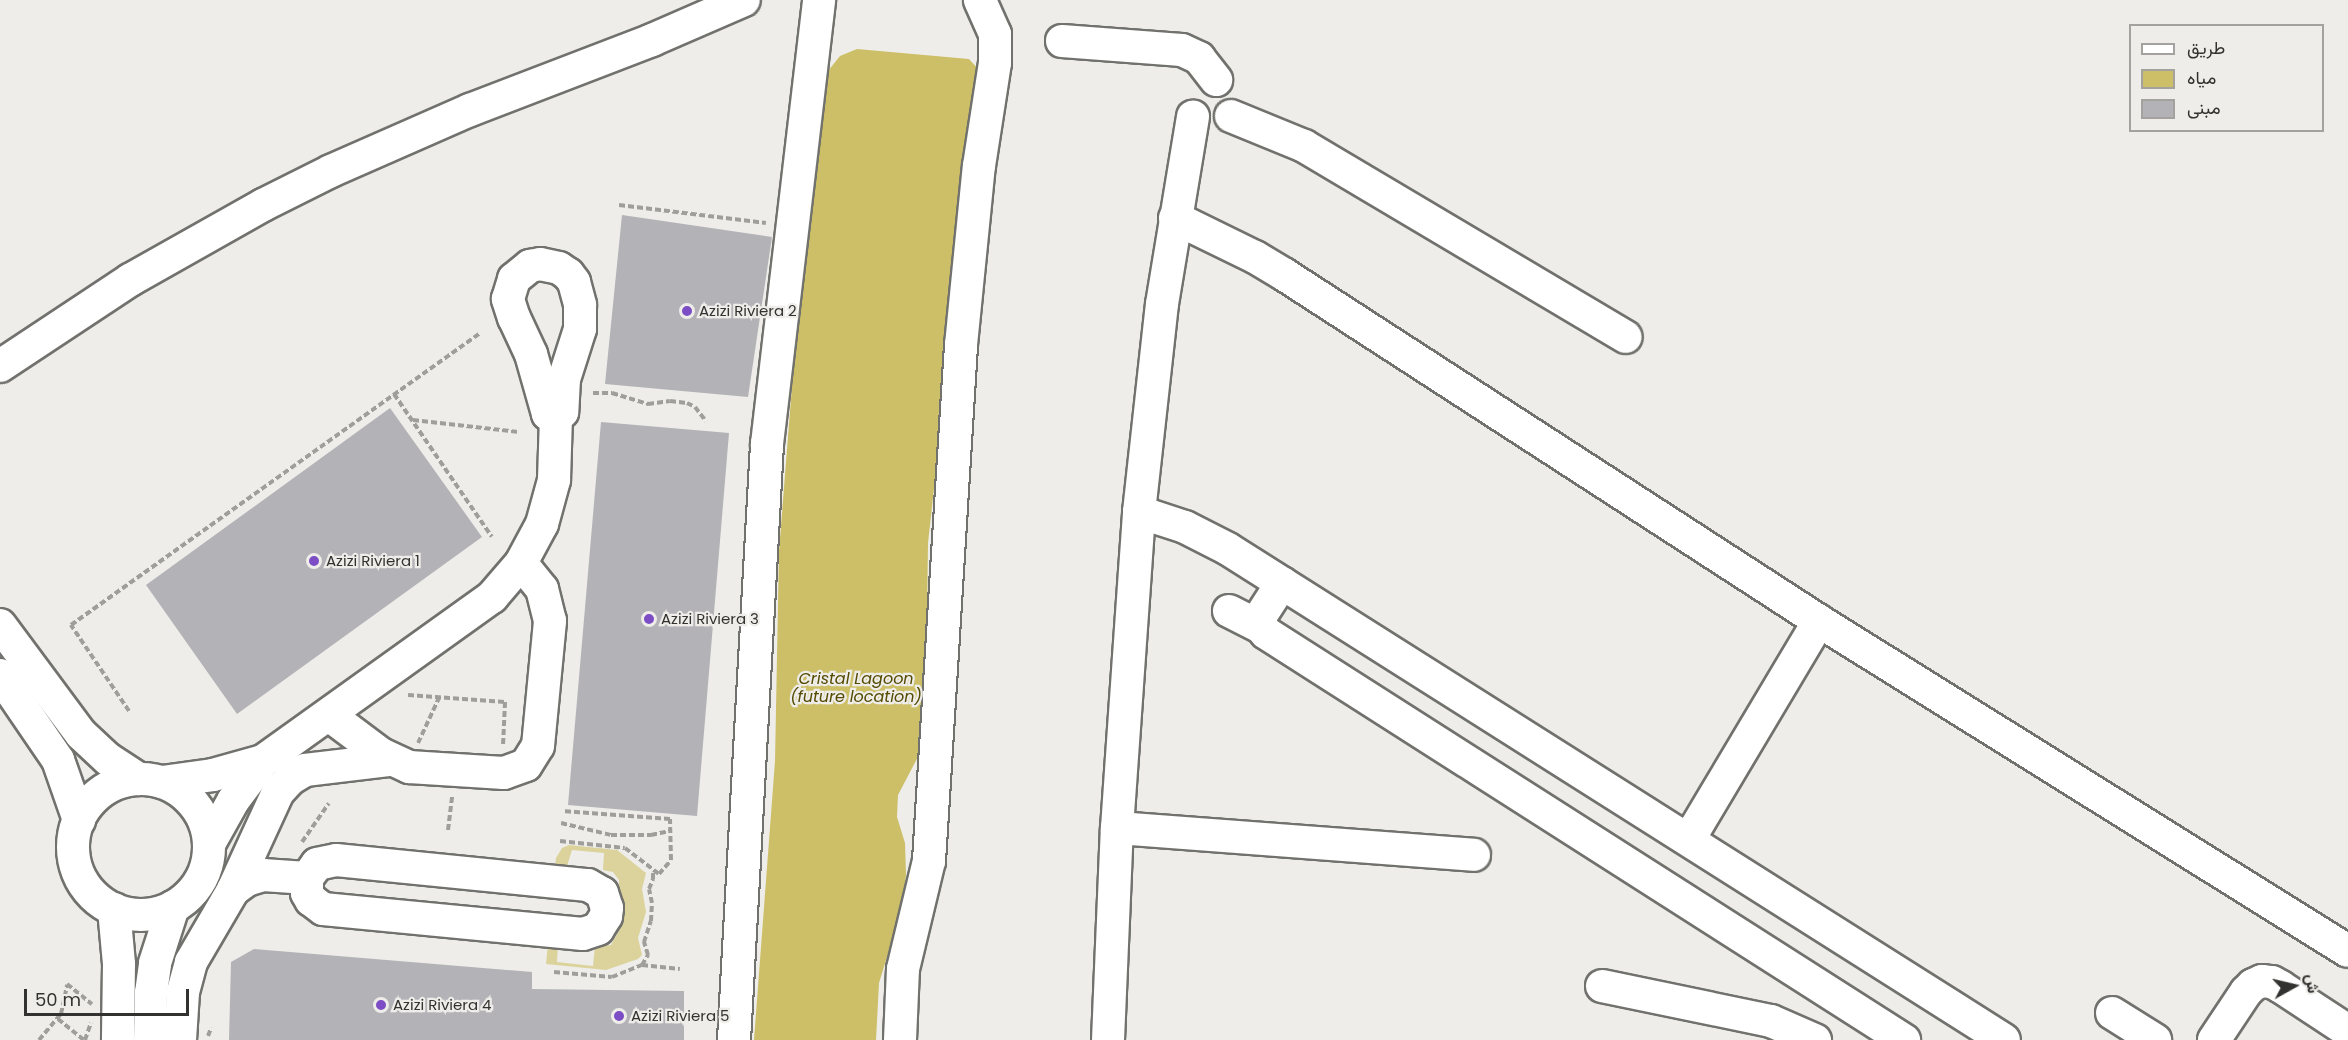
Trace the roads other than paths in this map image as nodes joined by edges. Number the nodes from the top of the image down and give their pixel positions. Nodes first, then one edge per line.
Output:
1 (744, 0) edge
2 (819, 0) edge
3 (980, 0) edge
4 (1062, 41) dead end
5 (1216, 80) junction
6 (1231, 116) junction
7 (1192, 117) junction
8 (1175, 218) junction
9 (1626, 337) dead end
10 (0, 366) edge
11 (556, 418) dead end
12 (1139, 512) junction
13 (521, 563) junction
14 (1282, 583) junction
15 (1229, 611) dead end
16 (1819, 621) junction
17 (0, 625) edge
18 (1262, 628) junction
19 (0, 675) edge
20 (329, 714) junction
21 (402, 755) junction
22 (263, 761) junction
23 (150, 781) junction
24 (79, 820) junction
25 (1117, 828) junction
26 (257, 837) junction
27 (1689, 839) junction
28 (209, 844) junction
29 (1474, 855) dead end
30 (303, 869) junction
31 (233, 890) junction
32 (173, 907) junction
33 (114, 909) junction
34 (2348, 951) edge
35 (1602, 986) dead end
36 (2112, 1013) dead end
37 (2348, 1033) edge
38 (1984, 1035) edge
39 (118, 1040) edge
40 (150, 1040) edge
41 (180, 1040) edge
42 (734, 1040) edge
43 (900, 1040) edge
44 (1108, 1040) edge
45 (1815, 1040) edge
46 (1904, 1040) edge
47 (2155, 1040) edge
48 (2214, 1040) edge
49 (2345, 1040) edge

1 - 10 street
2 - 42 street
3 - 43 street
4 - 5 street
5 - 6 street
5 - 7 street
6 - 7 street
6 - 9 street
7 - 8 street
8 - 12 street
8 - 16 street
11 - 13 street
12 - 14 street
12 - 25 street
13 - 20 street
13 - 21 street
14 - 18 street
14 - 27 street
15 - 18 street
16 - 27 street
16 - 34 street
17 - 23 street
18 - 46 street
19 - 24 street
20 - 21 street
20 - 22 street
21 - 26 street
22 - 23 street
22 - 28 street
23 - 24 street
23 - 28 street
24 - 33 street
25 - 29 street
25 - 44 street
26 - 30 street
26 - 31 street
27 - 38 street
28 - 32 street
30 - 30 street
30 - 31 street
31 - 41 street
32 - 33 street
32 - 40 street
33 - 39 street
35 - 45 street
36 - 47 street
37 - 48 street
37 - 49 street

